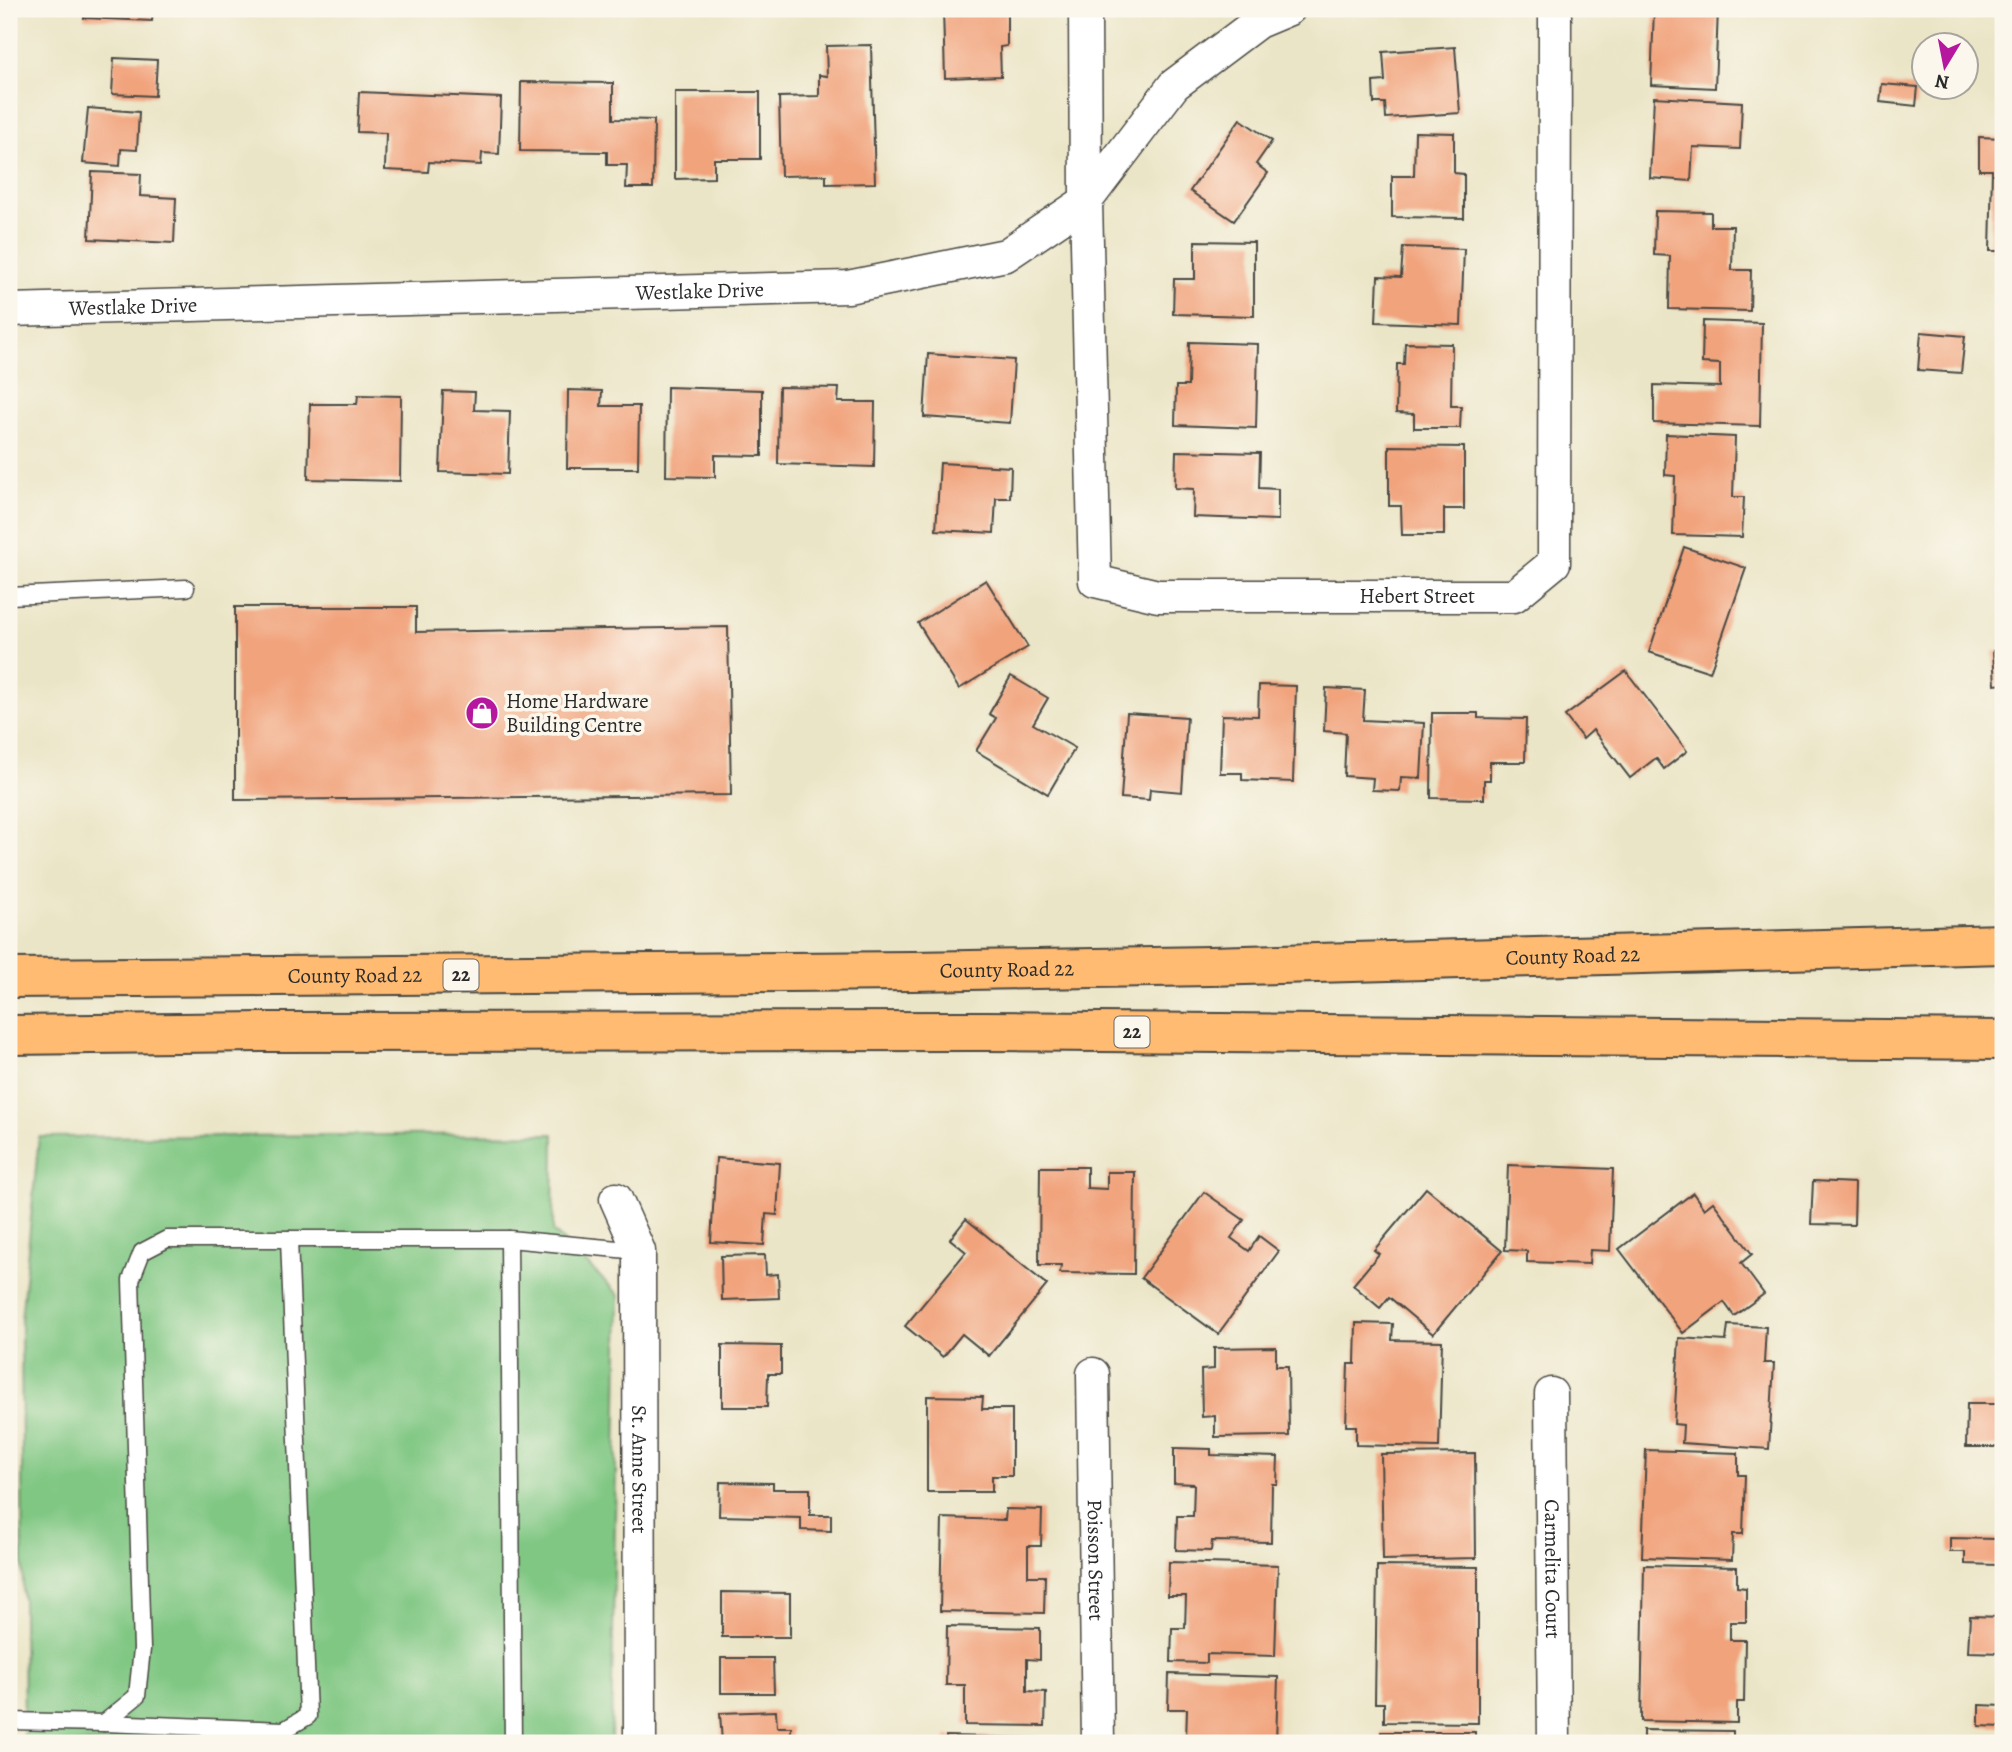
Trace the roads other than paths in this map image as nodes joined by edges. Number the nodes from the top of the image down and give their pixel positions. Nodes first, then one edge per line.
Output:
1 (1085, 9) edge
2 (1289, 9) edge
3 (1555, 9) edge
4 (1086, 201) junction
5 (9, 310) edge
6 (186, 588) dead end
7 (9, 596) edge
8 (2003, 944) edge
9 (9, 978) edge
10 (9, 1035) edge
11 (2003, 1040) edge
12 (616, 1199) dead end
13 (289, 1239) junction
14 (509, 1239) junction
15 (639, 1251) junction
16 (1093, 1374) dead end
17 (1551, 1394) dead end
18 (9, 1721) edge
19 (104, 1723) junction
20 (513, 1743) edge
21 (640, 1743) edge
22 (1098, 1743) edge
23 (1554, 1743) edge

1 - 4 street
2 - 4 street, Westlake Drive
3 - 4 street, Hebert Street
4 - 5 street, Westlake Drive
6 - 7 lane
8 - 9 main road, County Road 22 / 22
10 - 11 main road, 22
12 - 15 street, St. Anne Street
13 - 14 lane
13 - 19 lane
13 - 19 lane
14 - 15 lane
14 - 20 lane
15 - 21 street, St. Anne Street
16 - 22 street, Poisson Street
17 - 23 street, Carmelita Court
18 - 19 lane

